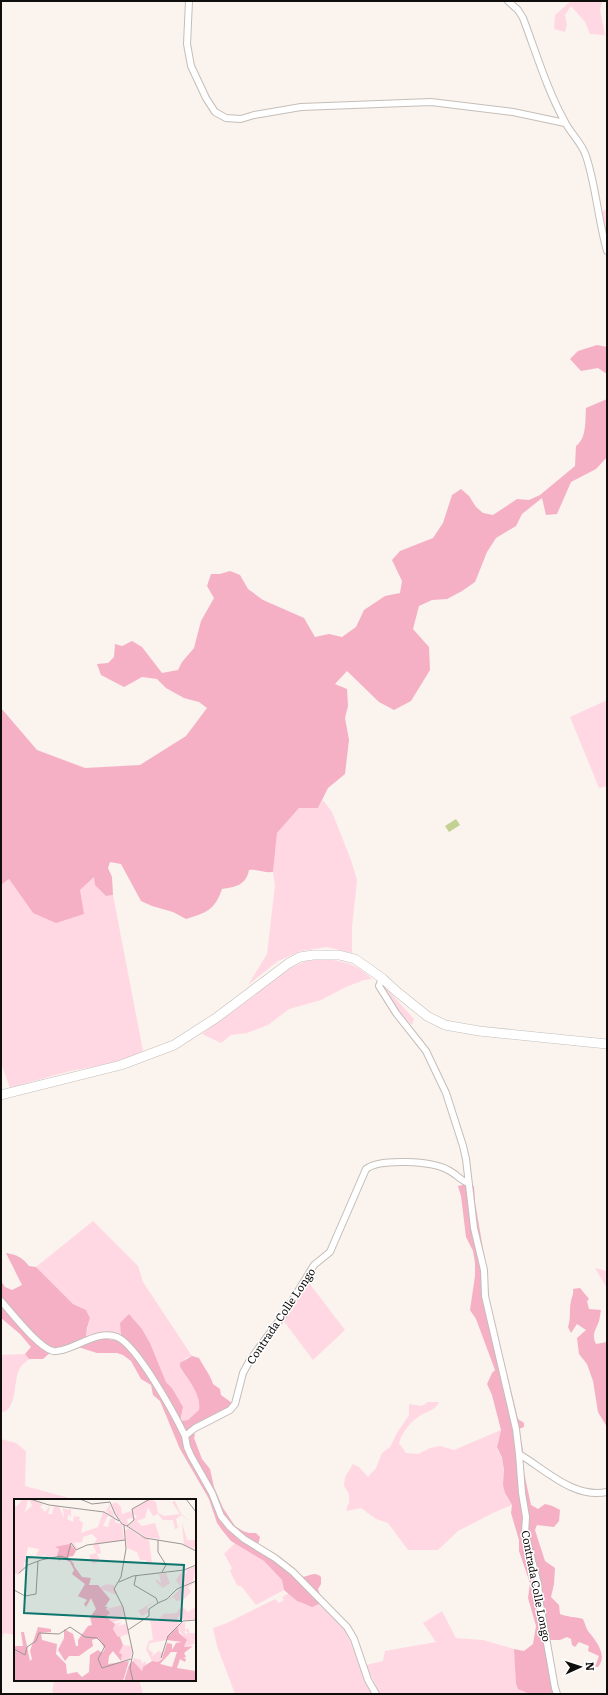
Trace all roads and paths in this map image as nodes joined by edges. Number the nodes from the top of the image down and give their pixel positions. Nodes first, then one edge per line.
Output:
1 (190, 1) edge
2 (508, 1) edge
3 (565, 123) junction
4 (607, 251) edge
5 (382, 978) junction
6 (607, 1044) edge
7 (1, 1095) edge
8 (468, 1184) junction
9 (1, 1301) edge
10 (186, 1436) junction
11 (519, 1454) junction
12 (607, 1492) edge
13 (376, 1694) edge
14 (557, 1694) edge

1 - 3 street
2 - 3 street
3 - 4 street
5 - 6 main road
5 - 7 main road
5 - 8 street, Contrada Colle Longo
8 - 10 street, Contrada Colle Longo
8 - 11 street, Contrada Colle Longo
9 - 10 street
10 - 13 street
11 - 12 street
11 - 14 street, Contrada Colle Longo

